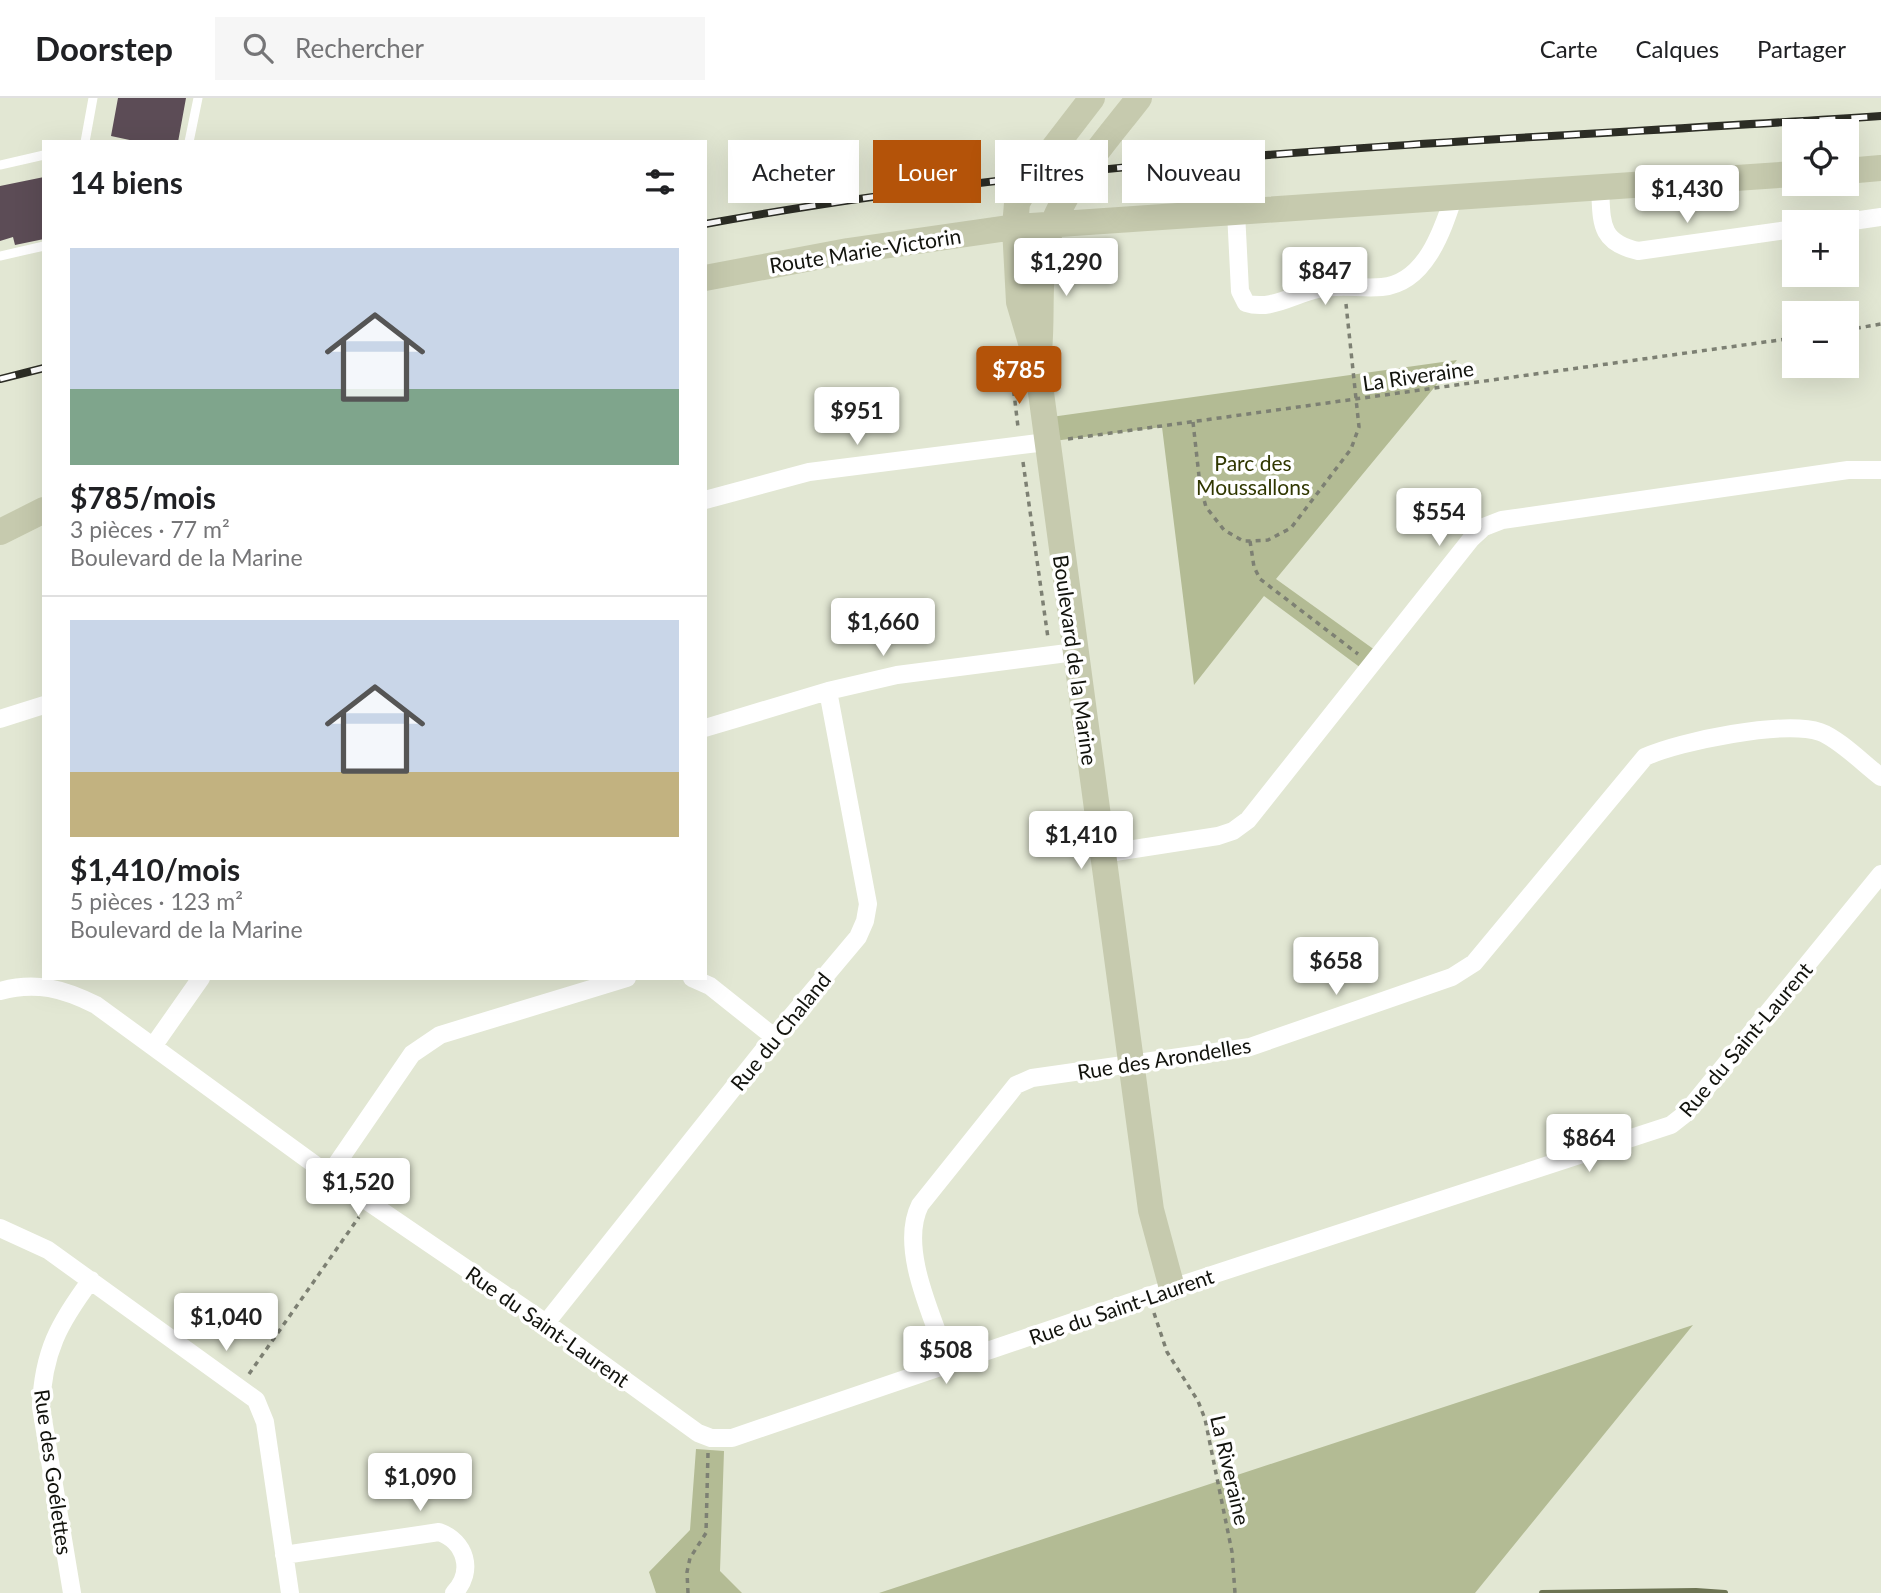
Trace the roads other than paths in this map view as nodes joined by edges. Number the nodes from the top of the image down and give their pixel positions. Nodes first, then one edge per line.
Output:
1 (93, 98) edge
2 (198, 98) edge
3 (1092, 98) edge
4 (1139, 98) edge
5 (85, 140) edge
6 (189, 140) edge
7 (42, 155) edge
8 (0, 165) edge
9 (1881, 169) edge
10 (1859, 170) edge
11 (1782, 175) edge
12 (1600, 187) junction
13 (1454, 196) junction
14 (1236, 212) junction
15 (1881, 218) edge
16 (1859, 221) edge
17 (1053, 225) junction
18 (1015, 227) junction
19 (1782, 231) edge
20 (42, 246) edge
21 (0, 256) edge
22 (707, 278) edge
23 (1037, 363) junction
24 (1046, 442) junction
25 (1881, 470) edge
26 (707, 499) edge
27 (42, 511) edge
28 (0, 532) edge
29 (1062, 653) junction
30 (828, 691) junction
31 (42, 706) edge
32 (0, 719) edge
33 (707, 727) edge
34 (1881, 777) edge
35 (1102, 854) junction
36 (1881, 874) edge
37 (200, 980) edge
38 (620, 980) edge
39 (696, 980) edge
40 (0, 991) edge
41 (774, 1037) junction
42 (154, 1045) junction
43 (1131, 1064) junction
44 (329, 1175) junction
45 (0, 1228) edge
46 (92, 1280) junction
47 (1172, 1288) junction
48 (546, 1323) junction
49 (948, 1364) junction
50 (284, 1555) junction
51 (72, 1593) edge
52 (290, 1593) edge
53 (454, 1593) edge

1 - 5 lane
2 - 6 lane
3 - 18 street, Boulevard de la Marine
4 - 17 street, Boulevard de la Marine
7 - 8 lane
9 - 10 street
11 - 12 street, Route Marie-Victorin
12 - 13 street, Route Marie-Victorin
12 - 19 street
13 - 14 street, Route Marie-Victorin
13 - 14 street
14 - 17 street, Route Marie-Victorin
15 - 16 street
17 - 18 street, Route Marie-Victorin
17 - 23 street, Boulevard de la Marine
18 - 22 street, Route Marie-Victorin
18 - 23 street, Boulevard de la Marine
20 - 21 lane
23 - 24 street, Boulevard de la Marine
24 - 26 street
24 - 29 street, Boulevard de la Marine
25 - 35 street
27 - 28 street
29 - 30 street
29 - 35 street, Boulevard de la Marine
30 - 33 street
30 - 41 street, Rue du Chaland
31 - 32 street
34 - 43 street, Rue des Arondelles
35 - 43 street, Boulevard de la Marine
36 - 47 street, Rue du Saint-Laurent
37 - 42 street
38 - 44 street
39 - 41 street
40 - 42 street, Rue du Saint-Laurent
41 - 48 street, Rue du Chaland
42 - 44 street, Rue du Saint-Laurent
43 - 47 street, Boulevard de la Marine
43 - 49 street, Rue des Arondelles
44 - 48 street, Rue du Saint-Laurent
45 - 46 street
46 - 50 street
46 - 51 street, Rue des Goélettes
47 - 49 street, Rue du Saint-Laurent
48 - 49 street, Rue du Saint-Laurent
50 - 52 street
50 - 53 street

